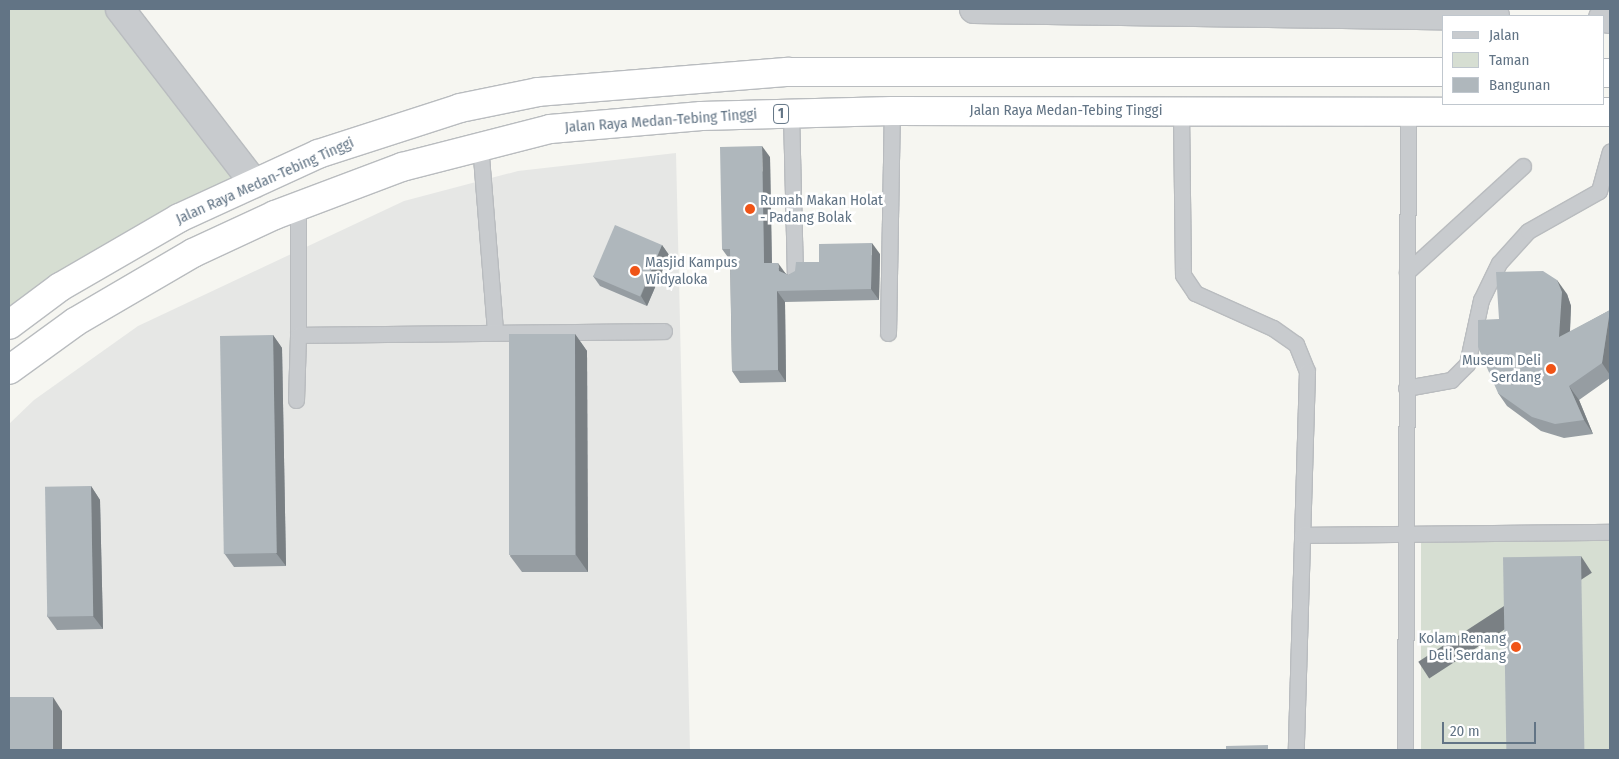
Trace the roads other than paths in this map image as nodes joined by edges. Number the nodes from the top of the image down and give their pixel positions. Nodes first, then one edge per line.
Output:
1 (974, 9) edge
2 (1015, 9) edge
3 (125, 10) edge
4 (1248, 10) edge
5 (1454, 15) edge
6 (1442, 72) edge
7 (892, 111) junction
8 (1408, 111) junction
9 (1181, 112) junction
10 (1610, 112) edge
11 (791, 113) junction
12 (480, 144) junction
13 (1610, 151) edge
14 (1524, 166) dead end
15 (254, 182) junction
16 (298, 205) junction
17 (1407, 272) junction
18 (795, 277) edge
19 (9, 325) edge
20 (496, 330) junction
21 (664, 331) dead end
22 (888, 332) dead end
23 (298, 335) junction
24 (9, 370) edge
25 (1406, 388) junction
26 (296, 400) dead end
27 (1406, 532) junction
28 (1610, 532) edge
29 (1302, 535) junction
30 (1296, 750) edge
31 (1405, 750) edge

1 - 2 street
2 - 4 street
3 - 15 street
4 - 5 street
6 - 15 highway, Jalan Raya Medan-Tebing Tinggi
7 - 9 highway, Jalan Raya Medan-Tebing Tinggi / 1
7 - 11 highway, Jalan Raya Medan-Tebing Tinggi / 1
7 - 22 lane
8 - 9 highway, Jalan Raya Medan-Tebing Tinggi / 1
8 - 10 highway, Jalan Raya Medan-Tebing Tinggi / 1
8 - 17 lane
9 - 29 lane
11 - 12 highway, Jalan Raya Medan-Tebing Tinggi / 1
11 - 18 lane
12 - 16 highway, Jalan Raya Medan-Tebing Tinggi / 1
12 - 20 lane
13 - 25 lane
14 - 17 lane
15 - 19 highway, Jalan Raya Medan-Tebing Tinggi
16 - 23 lane
16 - 24 highway, Jalan Raya Medan-Tebing Tinggi / 1
17 - 25 lane
20 - 21 lane
20 - 23 lane
23 - 26 lane
25 - 27 lane
27 - 28 lane
27 - 29 lane
27 - 31 lane
29 - 30 lane

